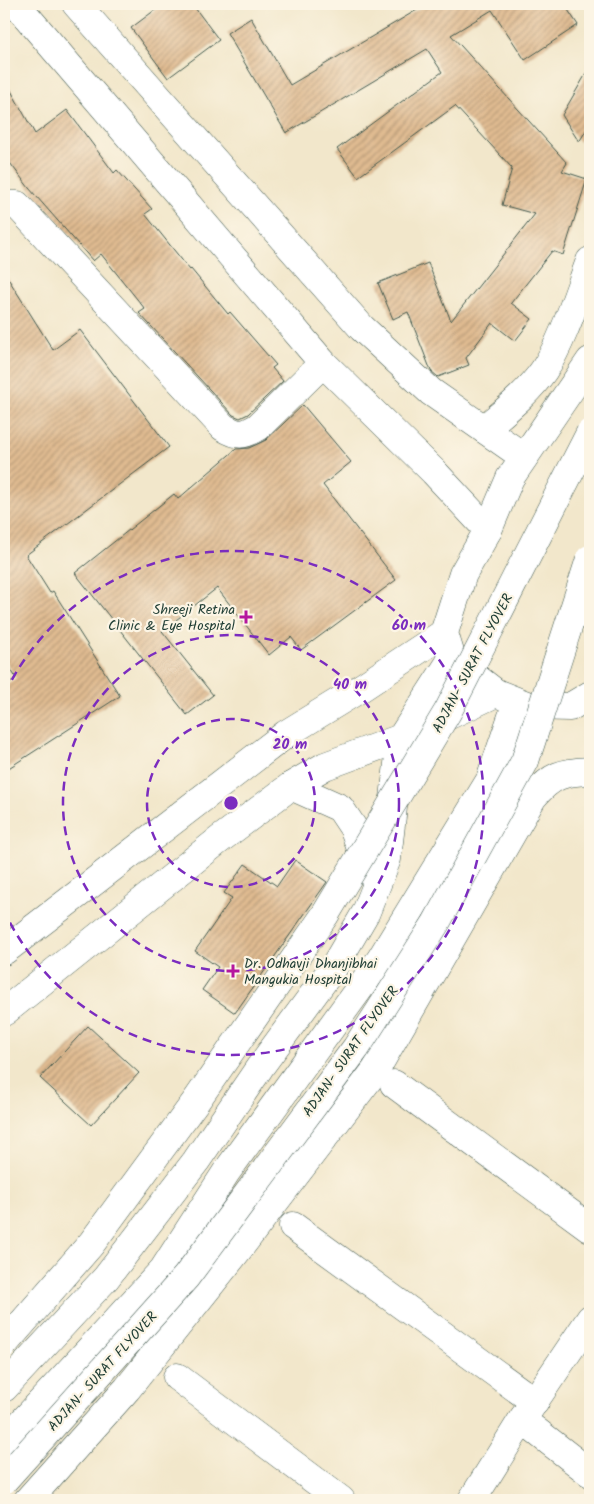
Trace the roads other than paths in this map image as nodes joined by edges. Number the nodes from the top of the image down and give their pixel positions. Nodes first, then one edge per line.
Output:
1 (16, 4) edge
2 (76, 4) edge
3 (4, 205) edge
4 (590, 261) edge
5 (590, 361) edge
6 (323, 363) junction
7 (484, 429) junction
8 (590, 433) edge
9 (524, 457) junction
10 (488, 530) junction
11 (590, 559) edge
12 (444, 633) junction
13 (452, 659) junction
14 (506, 698) junction
15 (583, 706) edge
16 (401, 738) junction
17 (590, 771) edge
18 (292, 786) junction
19 (366, 912) junction
20 (4, 951) edge
21 (4, 1012) edge
22 (394, 1084) dead end
23 (293, 1226) dead end
24 (590, 1228) edge
25 (590, 1319) edge
26 (4, 1344) edge
27 (177, 1377) dead end
28 (4, 1388) edge
29 (529, 1411) junction
30 (4, 1442) edge
31 (590, 1473) edge
32 (4, 1480) edge
33 (28, 1500) edge
34 (340, 1500) edge
35 (472, 1500) edge

1 - 6 main road
2 - 7 main road
3 - 6 main road
4 - 7 main road
5 - 9 main road
6 - 10 main road
7 - 9 main road
8 - 26 main road, ADJAN- SURAT FLYOVER, bridge
9 - 10 main road
10 - 12 main road
11 - 32 main road, ADJAN- SURAT FLYOVER, bridge
12 - 13 main road
12 - 20 main road
13 - 14 main road
13 - 16 main road
14 - 15 main road
14 - 16 main road
14 - 30 main road
16 - 18 main road
16 - 19 main road
17 - 33 main road
18 - 19 main road
18 - 21 main road
19 - 28 main road
22 - 24 main road
23 - 29 main road
25 - 29 main road
27 - 34 main road
29 - 31 main road
29 - 35 main road

